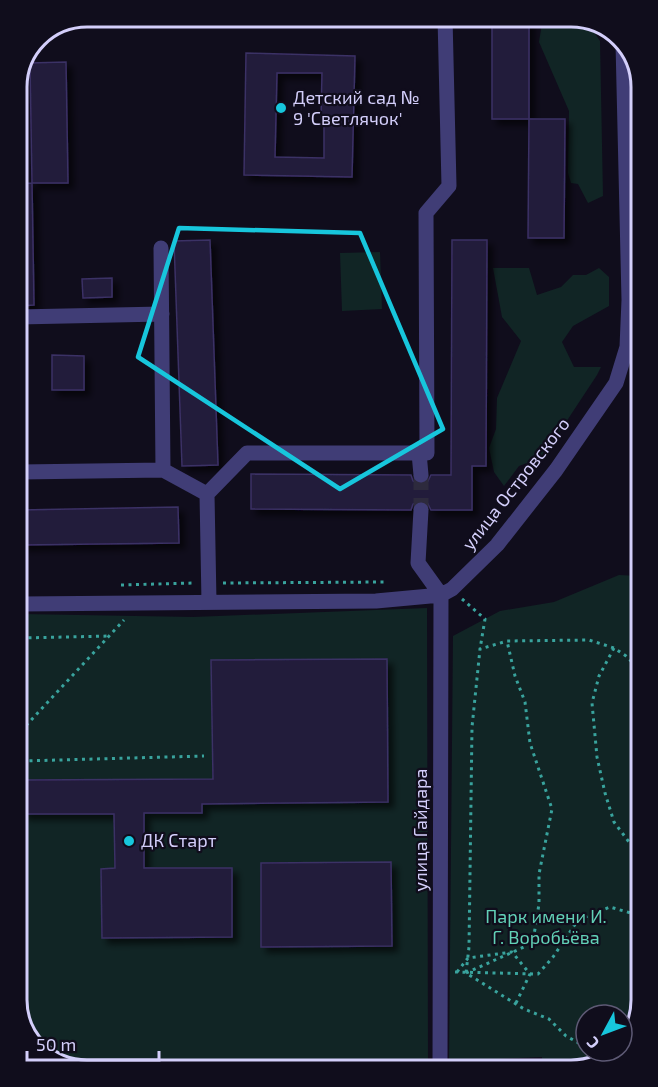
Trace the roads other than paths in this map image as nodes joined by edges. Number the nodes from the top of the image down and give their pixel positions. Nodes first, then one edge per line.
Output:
1 (445, 27) edge
2 (623, 58) edge
3 (161, 248) dead end
4 (162, 314) junction
5 (27, 317) edge
6 (419, 453) junction
7 (163, 470) junction
8 (27, 472) edge
9 (421, 475) tunnel mouth
10 (207, 494) junction
11 (421, 510) tunnel mouth
12 (447, 592) junction
13 (209, 602) junction
14 (27, 604) edge
15 (440, 1060) edge

1 - 6 street
2 - 12 street, улица Островского
3 - 4 street
4 - 5 street
4 - 7 street
6 - 9 street
6 - 10 street
7 - 8 street
7 - 10 street
10 - 13 street
11 - 12 street
12 - 13 street
12 - 15 street, улица Гайдара
13 - 14 street

